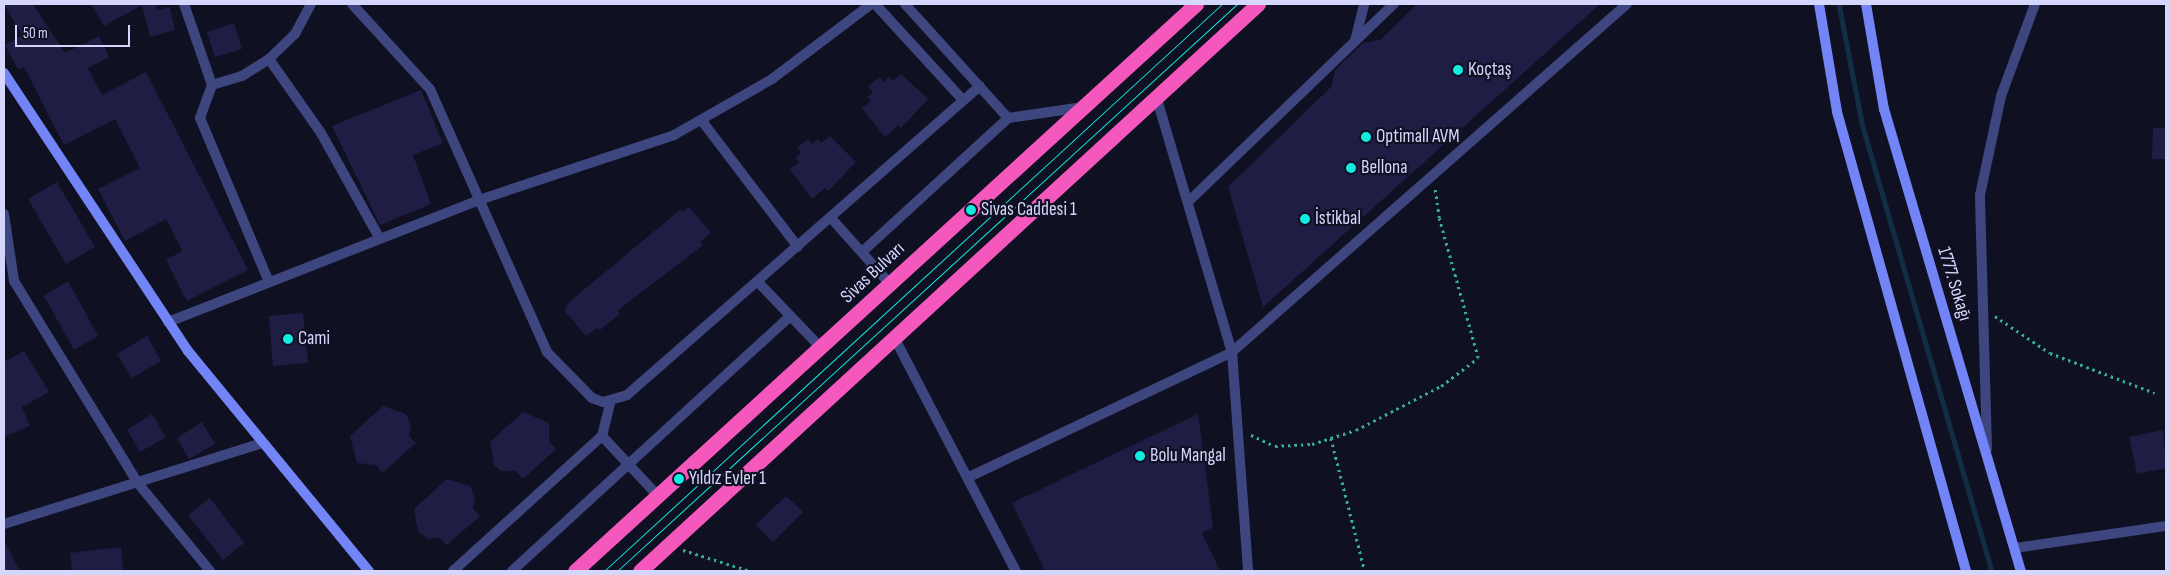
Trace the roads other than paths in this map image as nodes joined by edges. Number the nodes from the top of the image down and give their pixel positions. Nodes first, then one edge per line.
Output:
1 (184, 4) edge
2 (311, 4) edge
3 (352, 4) edge
4 (873, 4) edge
5 (905, 4) edge
6 (1196, 4) edge
7 (1258, 4) edge
8 (1364, 4) edge
9 (1394, 4) edge
10 (1627, 4) edge
11 (1819, 4) edge
12 (1866, 4) edge
13 (2035, 4) edge
14 (1355, 42) junction
15 (269, 59) junction
16 (4, 73) edge
17 (212, 85) junction
18 (980, 86) junction
19 (1156, 96) junction
20 (963, 100) junction
21 (1083, 107) junction
22 (1008, 118) junction
23 (702, 121) junction
24 (479, 200) junction
25 (1188, 202) junction
26 (4, 214) edge
27 (831, 218) junction
28 (380, 239) junction
29 (798, 248) junction
30 (862, 252) junction
31 (269, 282) junction
32 (758, 282) junction
33 (890, 284) junction
34 (790, 316) junction
35 (168, 322) junction
36 (895, 339) junction
37 (821, 348) junction
38 (1232, 352) junction
39 (610, 403) junction
40 (602, 436) junction
41 (263, 443) junction
42 (1987, 454) junction
43 (629, 464) junction
44 (969, 477) junction
45 (137, 482) junction
46 (659, 497) junction
47 (4, 524) edge
48 (2166, 526) edge
49 (2014, 548) junction
50 (210, 571) edge
51 (369, 571) edge
52 (454, 571) edge
53 (512, 571) edge
54 (575, 571) edge
55 (640, 571) edge
56 (1016, 571) edge
57 (1248, 571) edge
58 (1966, 571) edge
59 (2021, 571) edge

1 - 17 street
2 - 15 street
3 - 24 street
4 - 20 street
4 - 23 street
5 - 18 street
6 - 21 highway, Sivas Bulvarı
7 - 19 highway
8 - 14 street
9 - 14 street
10 - 38 street
11 - 58 street
12 - 42 street, 1777. Sokağı
13 - 42 street
14 - 25 street
15 - 17 street
15 - 28 street
16 - 35 street
17 - 31 street
18 - 20 street
18 - 22 street
19 - 25 street
19 - 36 highway
20 - 27 street
21 - 22 street
21 - 33 highway, Sivas Bulvarı
22 - 30 street
23 - 24 street
23 - 29 street
24 - 28 street
24 - 39 street
25 - 38 street
26 - 45 street
27 - 29 street
27 - 30 street
28 - 31 street
29 - 32 street
30 - 33 street
31 - 35 street
32 - 34 street
32 - 39 street
33 - 37 highway, Sivas Bulvarı
34 - 37 street
34 - 43 street
35 - 41 street
36 - 44 street
36 - 55 highway
37 - 46 highway, Sivas Bulvarı
38 - 44 street
38 - 57 street
39 - 40 street
40 - 43 street
40 - 52 street
41 - 45 street
41 - 51 street
42 - 49 street, 1777. Sokağı
43 - 46 street
43 - 53 street
44 - 56 street
45 - 47 street
45 - 50 street
46 - 54 highway, Sivas Bulvarı
48 - 49 street
49 - 59 street, 1777. Sokağı

